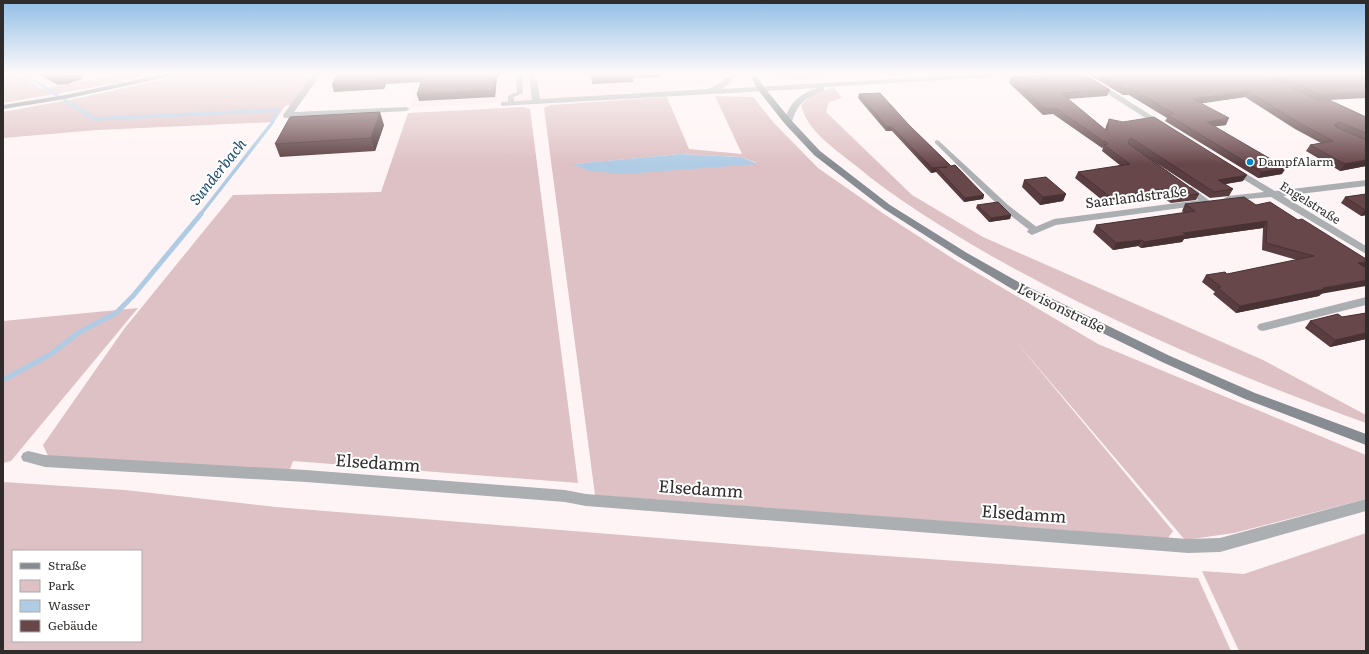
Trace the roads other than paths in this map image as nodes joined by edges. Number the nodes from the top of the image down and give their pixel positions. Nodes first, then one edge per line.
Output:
1 (28, 104) edge
2 (296, 104) edge
3 (508, 104) edge
4 (515, 104) edge
5 (773, 104) edge
6 (795, 104) edge
7 (1128, 104) edge
8 (3, 108) edge
9 (406, 109) dead end
10 (788, 122) junction
11 (1172, 131) edge
12 (937, 142) dead end
13 (1226, 164) edge
14 (1366, 183) edge
15 (1181, 184) edge
16 (1273, 194) junction
17 (1208, 202) junction
18 (1033, 231) joint
19 (1366, 251) edge
20 (1366, 301) edge
21 (1262, 327) dead end
22 (1366, 440) edge
23 (28, 457) dead end
24 (1366, 505) edge

1 - 8 main road
2 - 9 street
3 - 4 street
5 - 10 main road, Levisonstraße
6 - 10 street
7 - 11 street
10 - 22 main road, Levisonstraße
12 - 18 lane
13 - 16 street, Engelstraße
14 - 16 street, Saarlandstraße
15 - 17 lane
16 - 17 street, Saarlandstraße
16 - 19 street, Engelstraße
17 - 18 street, Saarlandstraße
20 - 21 street
23 - 24 street, Elsedamm

